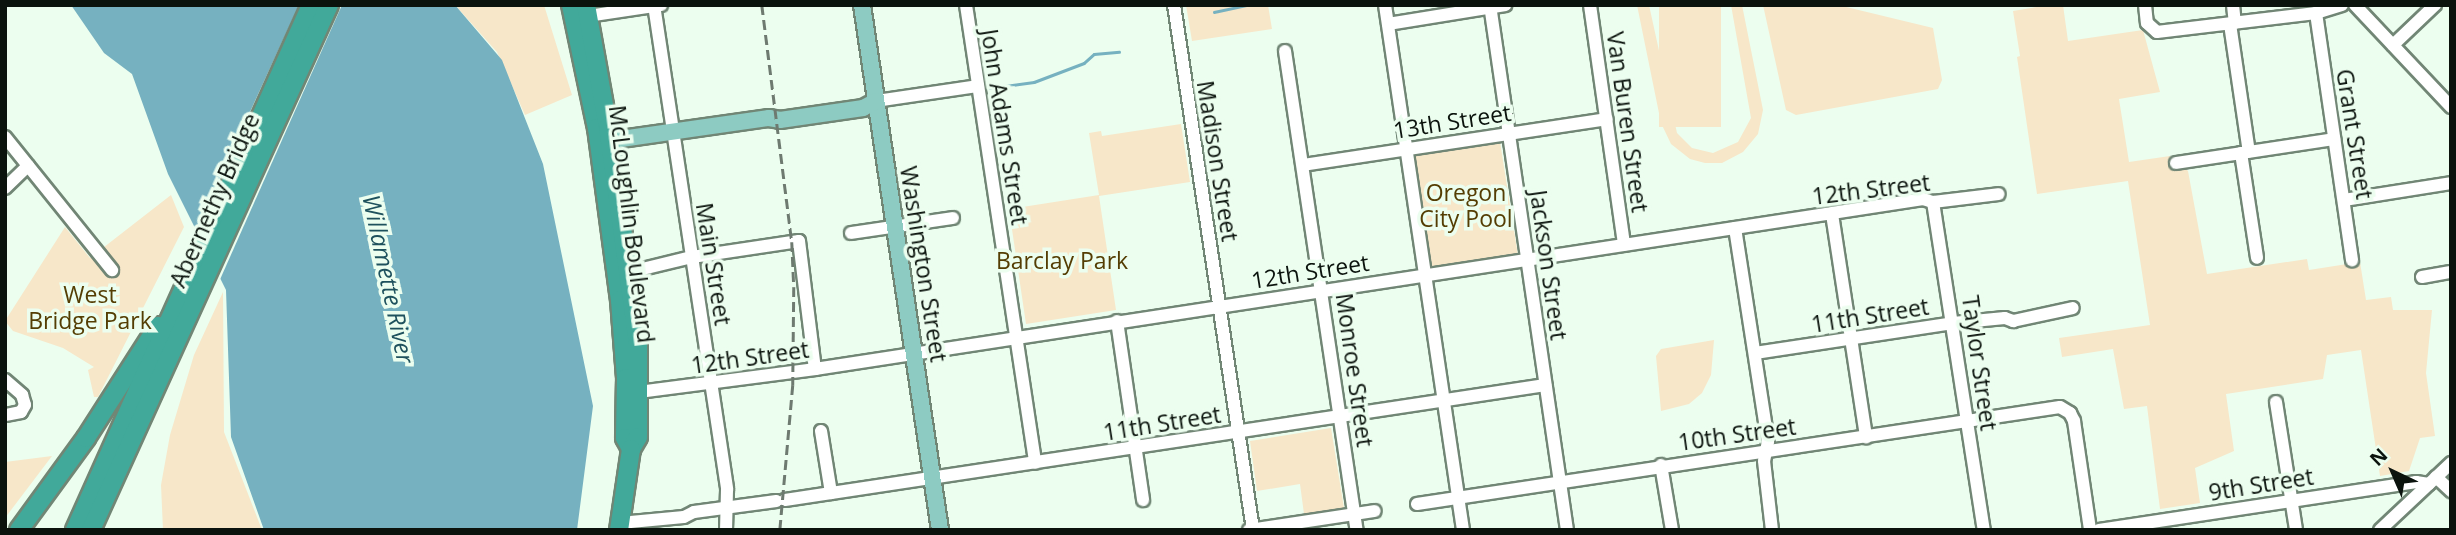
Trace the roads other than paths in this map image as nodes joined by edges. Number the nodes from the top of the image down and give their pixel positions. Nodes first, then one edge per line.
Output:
1 (311, 5) edge
2 (329, 5) edge
3 (571, 5) edge
4 (862, 5) edge
5 (966, 5) edge
6 (1174, 5) edge
7 (1385, 5) edge
8 (1505, 5) edge
9 (1590, 5) edge
10 (2145, 5) edge
11 (2233, 5) edge
12 (2342, 5) edge
13 (2355, 5) edge
14 (2435, 5) edge
15 (656, 6) edge
16 (1490, 6) edge
17 (587, 10) edge
18 (2316, 13) junction
19 (1388, 24) junction
20 (2232, 24) junction
21 (2393, 45) junction
22 (1285, 51) dead end
23 (978, 86) junction
24 (876, 101) junction
25 (2451, 107) edge
26 (1607, 119) junction
27 (672, 132) junction
28 (1509, 134) junction
29 (5, 136) edge
30 (2334, 139) junction
31 (604, 142) junction
32 (1405, 149) junction
33 (2245, 152) junction
34 (2176, 163) dead end
35 (1303, 165) junction
36 (28, 166) junction
37 (2451, 183) edge
38 (5, 188) edge
39 (1999, 194) dead end
40 (2344, 200) junction
41 (1933, 202) junction
42 (1832, 214) junction
43 (953, 218) dead end
44 (895, 226) junction
45 (1735, 228) junction
46 (851, 233) dead end
47 (1624, 245) junction
48 (692, 257) junction
49 (2257, 258) dead end
50 (1528, 260) junction
51 (2352, 260) dead end
52 (112, 270) dead end
53 (629, 272) junction
54 (2451, 272) edge
55 (1424, 275) junction
56 (2422, 277) dead end
57 (183, 288) junction
58 (1322, 291) junction
59 (1219, 307) junction
60 (2073, 308) dead end
61 (1117, 321) junction
62 (1953, 323) junction
63 (1016, 337) junction
64 (1852, 340) junction
65 (914, 353) junction
66 (1755, 353) junction
67 (815, 369) junction
68 (5, 380) edge
69 (711, 384) junction
70 (1545, 385) junction
71 (633, 393) junction
72 (1443, 401) junction
73 (2276, 402) dead end
74 (5, 415) edge
75 (1340, 416) junction
76 (1967, 421) junction
77 (821, 431) dead end
78 (1239, 432) junction
79 (1866, 437) junction
80 (1135, 448) junction
81 (1766, 450) junction
82 (1035, 463) junction
83 (2451, 463) edge
84 (1661, 465) junction
85 (932, 478) junction
86 (2433, 480) junction
87 (1560, 482) junction
88 (2451, 491) edge
89 (831, 493) junction
90 (1458, 498) junction
91 (1143, 500) dead end
92 (2291, 500) junction
93 (1417, 505) dead end
94 (729, 509) junction
95 (1374, 511) dead end
96 (1355, 514) junction
97 (2191, 516) junction
98 (620, 526) edge
99 (19, 530) edge
100 (75, 530) edge
101 (92, 530) edge
102 (646, 530) edge
103 (726, 530) edge
104 (940, 530) edge
105 (1251, 530) edge
106 (1357, 530) edge
107 (1463, 530) edge
108 (1567, 530) edge
109 (1672, 530) edge
110 (1772, 530) edge
111 (1984, 530) edge
112 (2090, 530) edge
113 (2099, 530) edge
114 (2193, 530) edge
115 (2296, 530) edge
116 (2380, 530) edge

1 - 57 highway, Abernethy Bridge
2 - 101 highway, Abernethy Bridge
3 - 31 highway, McLoughlin Boulevard
4 - 24 main road, Washington Street
5 - 23 street, John Adams Street
6 - 59 street, Madison Street
7 - 19 street
8 - 16 street
9 - 26 street, Van Buren Street
10 - 20 street
11 - 20 street
12 - 18 street
13 - 21 street
14 - 21 street
15 - 17 street
15 - 27 street, Main Street
16 - 19 street
16 - 28 street, Jackson Street
17 - 31 highway, McLoughlin Boulevard
18 - 20 street
18 - 30 street, Grant Street
19 - 32 street
20 - 33 street
21 - 25 street
22 - 35 street, Monroe Street
23 - 24 street
23 - 63 street, John Adams Street
24 - 27 main road
24 - 44 main road, Washington Street
26 - 28 street, 13th Street
26 - 47 street, Van Buren Street
27 - 31 main road
27 - 48 street, Main Street
28 - 32 street, 13th Street
28 - 50 street, Jackson Street
29 - 36 street
30 - 33 street
30 - 40 street, Grant Street
31 - 53 highway, McLoughlin Boulevard
31 - 71 highway, McLoughlin Boulevard
32 - 35 street, 13th Street
32 - 55 street
33 - 34 street
33 - 49 street
35 - 58 street, Monroe Street
36 - 38 street
36 - 52 street
37 - 40 street
39 - 41 street, 12th Street
40 - 51 street, Grant Street
41 - 42 street, 12th Street
41 - 62 street, Taylor Street
42 - 45 street, 12th Street
42 - 64 street
43 - 44 street
44 - 46 street
44 - 65 main road, Washington Street
45 - 47 street, 12th Street
45 - 66 street
47 - 50 street, 12th Street
48 - 53 street
48 - 67 street
48 - 69 street, Main Street
50 - 55 street, 12th Street
50 - 70 street, Jackson Street
53 - 71 highway, McLoughlin Boulevard
54 - 56 street
55 - 58 street, 12th Street
55 - 72 street
57 - 99 highway
57 - 100 highway, Abernethy Bridge
58 - 59 street, 12th Street
58 - 75 street, Monroe Street
59 - 61 street, 12th Street
59 - 78 street, Madison Street
60 - 62 street, 11th Street
61 - 63 street, 12th Street
61 - 80 street
62 - 64 street, 11th Street
62 - 76 street, Taylor Street
63 - 65 street, 12th Street
63 - 82 street, John Adams Street
64 - 66 street, 11th Street
64 - 79 street
65 - 67 street, 12th Street
65 - 85 main road, Washington Street
66 - 81 street
67 - 69 street, 12th Street
68 - 74 street
69 - 71 street, 12th Street
69 - 94 street, Main Street
70 - 72 street, 11th Street
70 - 87 street, Jackson Street
71 - 98 highway, McLoughlin Boulevard
72 - 75 street, 11th Street
72 - 90 street
73 - 92 street
75 - 78 street, 11th Street
75 - 96 street, Monroe Street
76 - 79 street, 10th Street
76 - 111 street, Taylor Street
76 - 112 street, 10th Street
77 - 89 street
78 - 80 street, 11th Street
78 - 105 street, Madison Street
79 - 81 street, 10th Street
80 - 82 street, 11th Street
80 - 91 street
81 - 84 street, 10th Street
81 - 110 street
82 - 85 street, 11th Street
83 - 86 street
84 - 87 street, 10th Street
84 - 109 street
85 - 89 street, 11th Street
85 - 104 main road, Washington Street
86 - 88 street
86 - 92 street, 9th Street
86 - 116 street
87 - 90 street, 10th Street
87 - 108 street, Jackson Street
89 - 94 street, 11th Street
90 - 93 street, 10th Street
90 - 107 street
92 - 97 street, 9th Street
92 - 115 street
94 - 98 street, 11th Street
94 - 103 street, Main Street
95 - 96 street
96 - 105 street
96 - 106 street, Monroe Street
97 - 113 street, 9th Street
97 - 114 street
98 - 102 street

